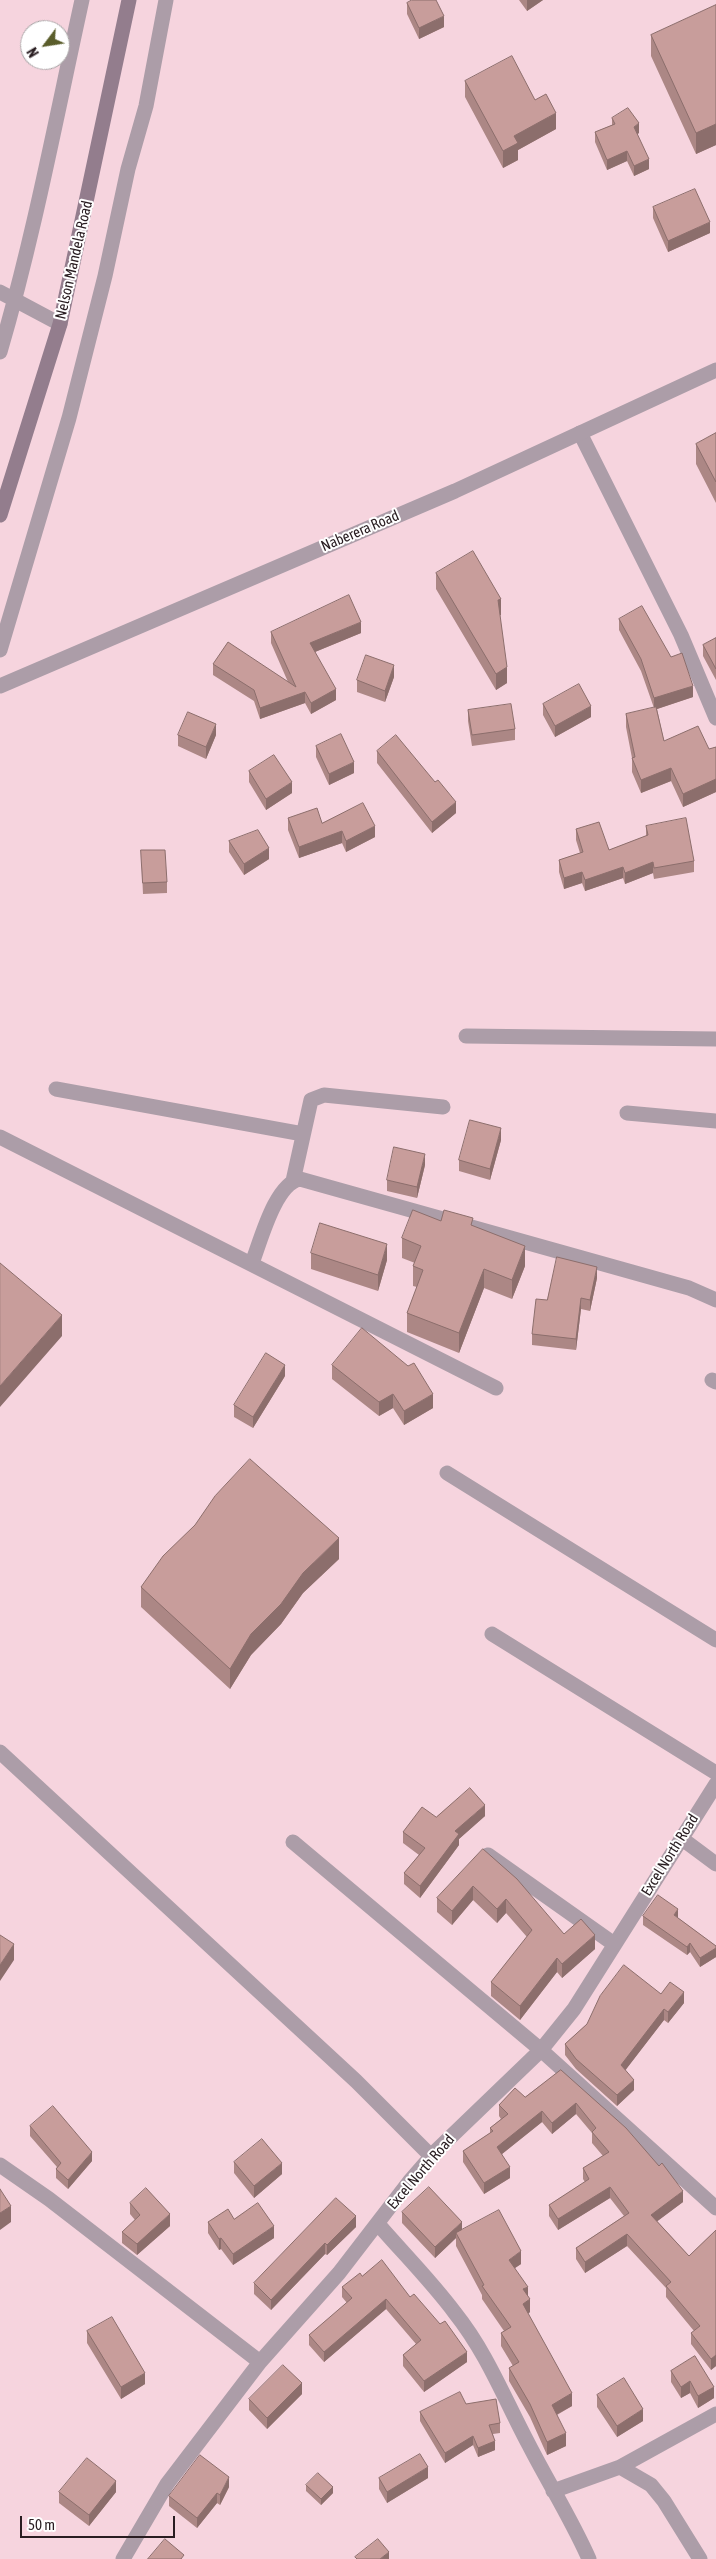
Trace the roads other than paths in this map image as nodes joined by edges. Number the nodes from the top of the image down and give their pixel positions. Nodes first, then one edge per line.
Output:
1 (82, 0) edge
2 (129, 0) edge
3 (166, 0) edge
4 (0, 292) edge
5 (16, 298) junction
6 (60, 324) junction
7 (0, 352) edge
8 (716, 370) edge
9 (580, 433) junction
10 (0, 515) edge
11 (0, 650) edge
12 (0, 686) edge
13 (716, 718) edge
14 (466, 1036) dead end
15 (716, 1039) edge
16 (56, 1089) dead end
17 (443, 1107) dead end
18 (627, 1113) dead end
19 (716, 1121) edge
20 (303, 1134) junction
21 (0, 1137) edge
22 (293, 1181) junction
23 (252, 1263) junction
24 (716, 1300) edge
25 (496, 1388) dead end
26 (447, 1473) dead end
27 (492, 1634) dead end
28 (716, 1640) edge
29 (0, 1752) edge
30 (716, 1773) edge
31 (716, 1784) edge
32 (681, 1838) junction
33 (293, 1842) dead end
34 (488, 1855) edge
35 (716, 1864) edge
36 (614, 1944) junction
37 (541, 2050) junction
38 (432, 2156) junction
39 (0, 2165) edge
40 (716, 2208) edge
41 (378, 2224) junction
42 (260, 2362) junction
43 (716, 2414) edge
44 (620, 2467) junction
45 (553, 2491) junction
46 (123, 2559) edge
47 (589, 2559) edge
48 (700, 2559) edge

1 - 5 street
2 - 6 main road, Nelson Mandela Road
3 - 11 street
4 - 5 street
5 - 6 street
5 - 7 street
6 - 10 main road, Nelson Mandela Road
8 - 9 street, Naberera Road
9 - 12 street, Naberera Road
9 - 13 street
14 - 15 street
16 - 20 street
17 - 20 street
18 - 19 street
20 - 22 street
21 - 23 street
22 - 23 street
22 - 24 street
23 - 25 street
26 - 28 street
27 - 30 street
29 - 38 street
31 - 32 street, Excel North Road
32 - 35 street
32 - 36 street, Excel North Road
33 - 37 street
34 - 36 street
36 - 37 street, Excel North Road
37 - 38 street, Excel North Road
37 - 40 street
38 - 41 street, Excel North Road
39 - 42 street
41 - 42 street, Excel North Road
41 - 45 street
42 - 46 street, Excel North Road
43 - 44 street
44 - 45 street
44 - 48 street
45 - 47 street

